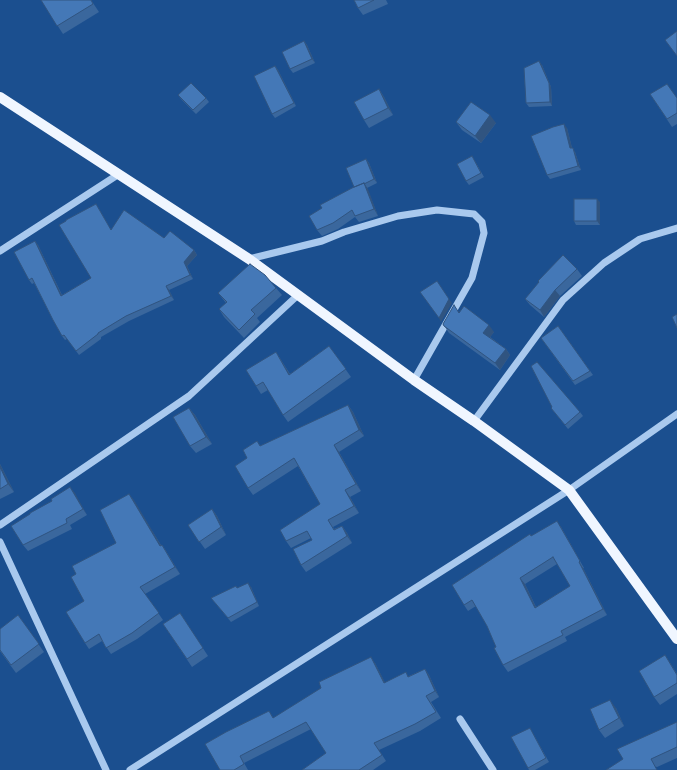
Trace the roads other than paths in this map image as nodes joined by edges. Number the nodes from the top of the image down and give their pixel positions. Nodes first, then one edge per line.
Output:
1 (0, 97) edge
2 (119, 174) junction
3 (677, 228) edge
4 (0, 251) edge
5 (249, 259) junction
6 (298, 295) junction
7 (414, 380) junction
8 (677, 414) edge
9 (474, 420) junction
10 (569, 490) junction
11 (0, 524) edge
12 (0, 542) edge
13 (677, 639) edge
14 (460, 719) dead end
15 (106, 770) edge
16 (130, 770) edge
17 (493, 770) edge

1 - 2 main road
2 - 4 street
2 - 5 main road
3 - 9 street
5 - 6 main road
5 - 7 street
6 - 7 main road
6 - 11 street
7 - 9 main road
8 - 10 street
9 - 10 main road
10 - 13 main road
10 - 16 street
12 - 15 street
14 - 17 street

